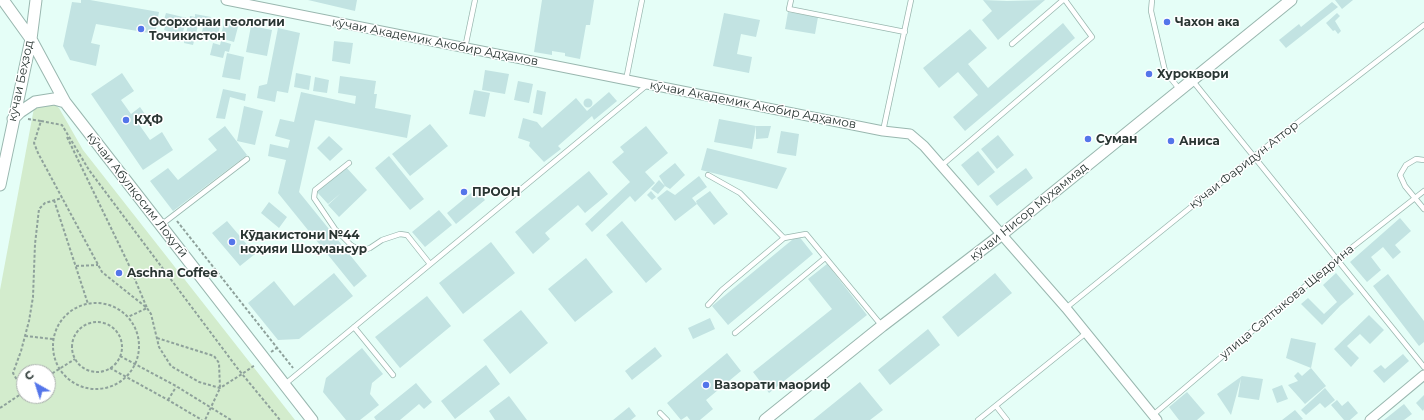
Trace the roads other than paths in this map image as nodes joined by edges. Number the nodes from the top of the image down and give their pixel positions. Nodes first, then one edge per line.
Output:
1 (3, 0) edge
2 (36, 0) edge
3 (226, 0) edge
4 (475, 0) edge
5 (642, 0) edge
6 (791, 0) edge
7 (911, 0) edge
8 (1064, 0) edge
9 (1152, 0) edge
10 (1291, 0) edge
11 (1424, 25) edge
12 (905, 32) junction
13 (31, 39) junction
14 (1012, 44) dead end
15 (465, 48) junction
16 (626, 80) junction
17 (1192, 80) junction
18 (648, 84) junction
19 (1180, 90) junction
20 (66, 102) junction
21 (13, 119) junction
22 (882, 131) junction
23 (1253, 157) junction
24 (247, 159) dead end
25 (1424, 160) edge
26 (2, 162) edge
27 (349, 163) dead end
28 (942, 166) junction
29 (708, 175) dead end
30 (0, 185) edge
31 (1424, 191) edge
32 (1414, 199) junction
33 (1424, 209) edge
34 (161, 225) junction
35 (1001, 235) junction
36 (784, 238) junction
37 (825, 258) junction
38 (1336, 260) junction
39 (430, 264) junction
40 (708, 305) dead end
41 (1066, 308) junction
42 (882, 326) junction
43 (354, 327) junction
44 (735, 333) dead end
45 (1086, 333) junction
46 (1424, 367) edge
47 (393, 375) dead end
48 (1424, 376) edge
49 (284, 385) junction
50 (996, 406) junction
51 (660, 412) dead end
52 (1155, 418) edge
53 (312, 420) edge
54 (667, 420) edge
55 (765, 420) edge
56 (978, 420) edge
57 (1007, 420) edge
58 (1370, 420) edge

1 - 13 street, кӯчаи Абулқосим Лоҳутӣ
2 - 13 street, кӯчаи Беҳзод
3 - 15 street, кӯчаи Академик Акобир Адҳамов
4 - 15 lane
5 - 16 lane
6 - 12 lane
7 - 12 lane
8 - 14 lane
8 - 28 lane
9 - 19 lane
10 - 17 street, кӯчаи Нисор Муҳаммад
11 - 23 lane, кӯчаи Фаридун Аттор
12 - 22 lane
13 - 20 street, кӯчаи Абулқосим Лоҳутӣ
13 - 21 street, кӯчаи Беҳзод
15 - 16 street, кӯчаи Академик Акобир Адҳамов
16 - 18 street, кӯчаи Академик Акобир Адҳамов
17 - 19 street, кӯчаи Нисор Муҳаммад
17 - 23 lane
18 - 22 street, кӯчаи Академик Акобир Адҳамов
18 - 39 lane
19 - 35 street, кӯчаи Нисор Муҳаммад
20 - 21 street
20 - 34 street, кӯчаи Абулқосим Лоҳутӣ
21 - 26 street, кӯчаи Беҳзод
22 - 28 street, кӯчаи Академик Акобир Адҳамов
23 - 38 lane
23 - 41 lane, кӯчаи Фаридун Аттор
24 - 34 lane
25 - 32 lane
26 - 30 street, кӯчаи Беҳзод
27 - 39 lane
28 - 35 street, кӯчаи Академик Акобир Адҳамов
29 - 36 lane
31 - 32 lane, улица Салтыкова Щедрина
32 - 33 lane
32 - 38 lane, улица Салтыкова Щедрина
34 - 49 street, кӯчаи Абулқосим Лоҳутӣ
35 - 41 street, кӯчаи Академик Акобир Адҳамов
35 - 42 street, кӯчаи Нисор Муҳаммад
36 - 37 lane
36 - 40 lane
37 - 42 lane
37 - 44 lane
38 - 46 lane
38 - 52 lane, улица Салтыкова Щедрина
39 - 43 lane
41 - 45 street, кӯчаи Академик Акобир Адҳамов
42 - 55 street, кӯчаи Нисор Муҳаммад
43 - 47 lane
43 - 49 lane
45 - 50 lane
45 - 52 street, кӯчаи Академик Акобир Адҳамов
48 - 58 street
49 - 53 street, кӯчаи Абулқосим Лоҳутӣ
50 - 56 lane
50 - 57 lane
51 - 54 lane

